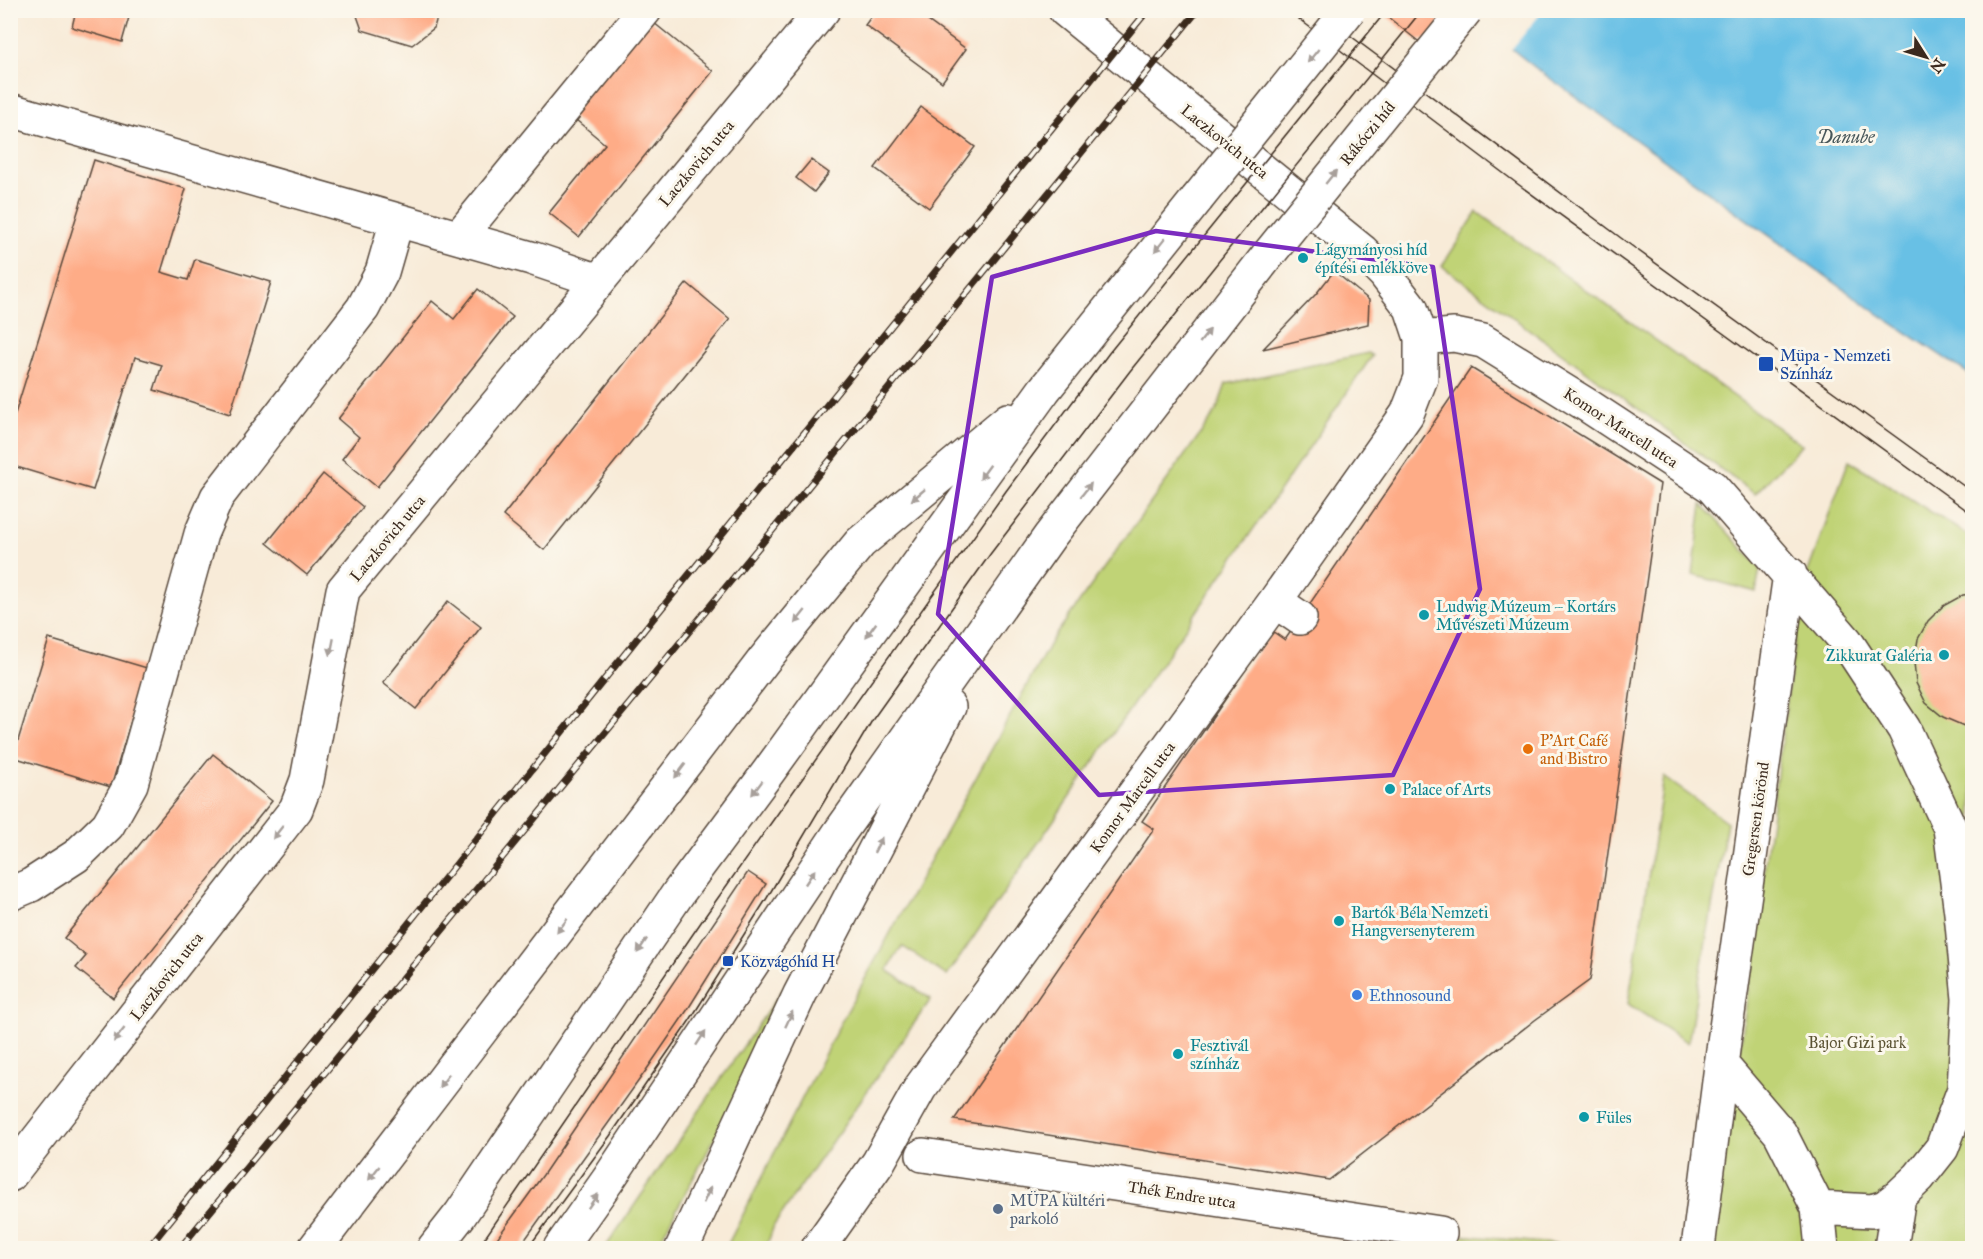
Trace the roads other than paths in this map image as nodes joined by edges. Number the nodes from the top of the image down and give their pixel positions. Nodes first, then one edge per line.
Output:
1 (645, 10) edge
2 (823, 10) edge
3 (1065, 10) edge
4 (1349, 10) edge
5 (1466, 10) edge
6 (10, 110) edge
7 (397, 220) junction
8 (459, 237) junction
9 (1384, 273) joint
10 (599, 281) junction
11 (1421, 338) junction
12 (1044, 390) junction
13 (1050, 536) junction
14 (1790, 574) junction
15 (10, 894) edge
16 (1721, 1064) junction
17 (923, 1155) dead end
18 (10, 1175) edge
19 (1899, 1196) junction
20 (1818, 1208) junction
21 (1439, 1242) edge
22 (315, 1248) edge
23 (434, 1248) edge
24 (560, 1248) edge
25 (682, 1248) edge
26 (818, 1248) edge
27 (1698, 1248) edge
28 (1822, 1248) edge
29 (1891, 1248) edge

1 - 8 main road
2 - 10 main road, Laczkovich utca
3 - 9 main road, Laczkovich utca
4 -> 12 main road, bridge
13 -> 5 main road, Rákóczi híd, bridge
6 - 7 main road
7 - 8 main road
7 - 15 main road
8 - 10 main road
9 - 11 main road, Komor Marcell utca
10 -> 18 main road, Laczkovich utca
11 - 14 main road, Komor Marcell utca
11 - 26 main road, Komor Marcell utca
12 -> 22 main road
12 -> 23 main road
24 -> 13 main road
25 -> 13 main road
14 - 16 main road, Gregersen körönd
14 - 19 main road, Komor Marcell utca
16 - 20 main road
16 - 27 main road, Gregersen körönd
17 - 21 main road, Thék Endre utca
19 - 20 main road, Komor Marcell utca
19 - 29 main road
20 - 28 main road

